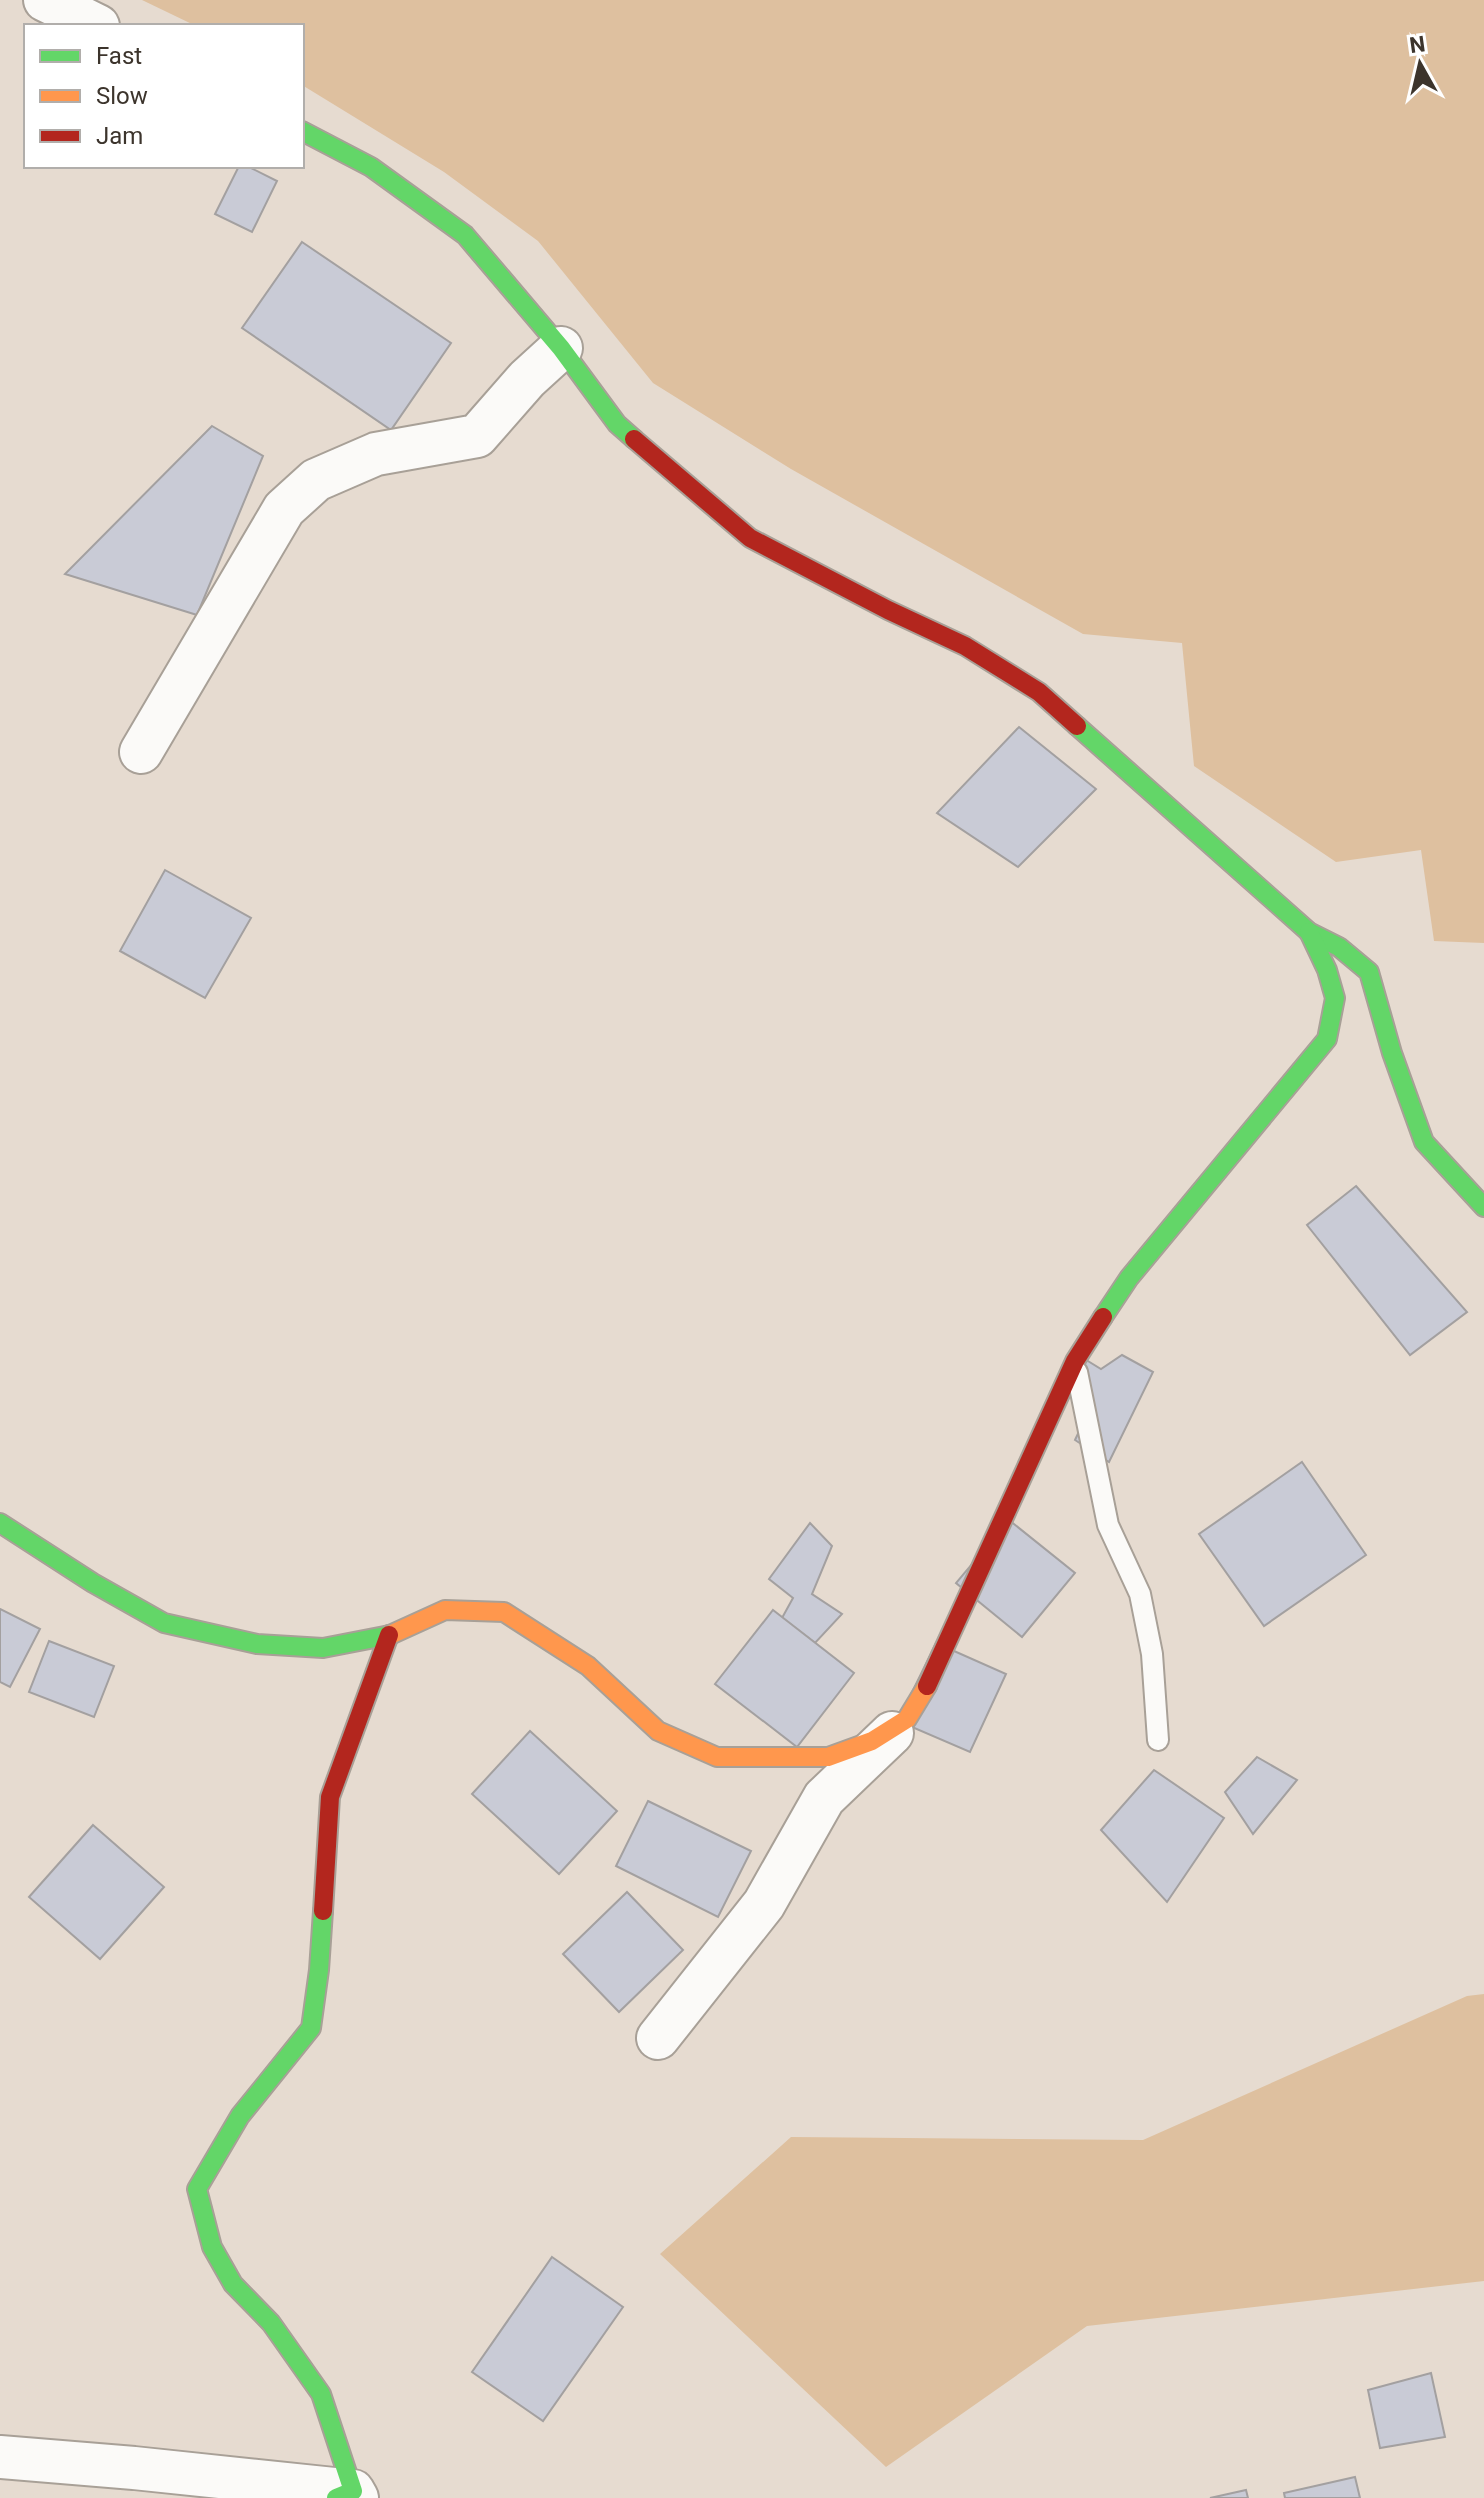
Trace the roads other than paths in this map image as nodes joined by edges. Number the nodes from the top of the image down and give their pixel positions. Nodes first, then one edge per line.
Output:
1 (45, 0) edge
2 (94, 24) edge
3 (304, 132) edge
4 (561, 348) junction
5 (141, 752) dead end
6 (1309, 932) junction
7 (1484, 1207) edge
8 (1075, 1361) junction
9 (0, 1523) edge
10 (389, 1635) junction
11 (907, 1719) junction
12 (1158, 1740) dead end
13 (658, 2038) dead end
14 (0, 2457) edge
15 (349, 2496) edge

1 - 2 street
3 - 4 street
4 - 5 street
4 - 6 street
6 - 7 street
6 - 8 street
8 - 11 street
8 - 12 lane
9 - 10 street
10 - 11 street
10 - 15 street
11 - 13 street
14 - 15 street

